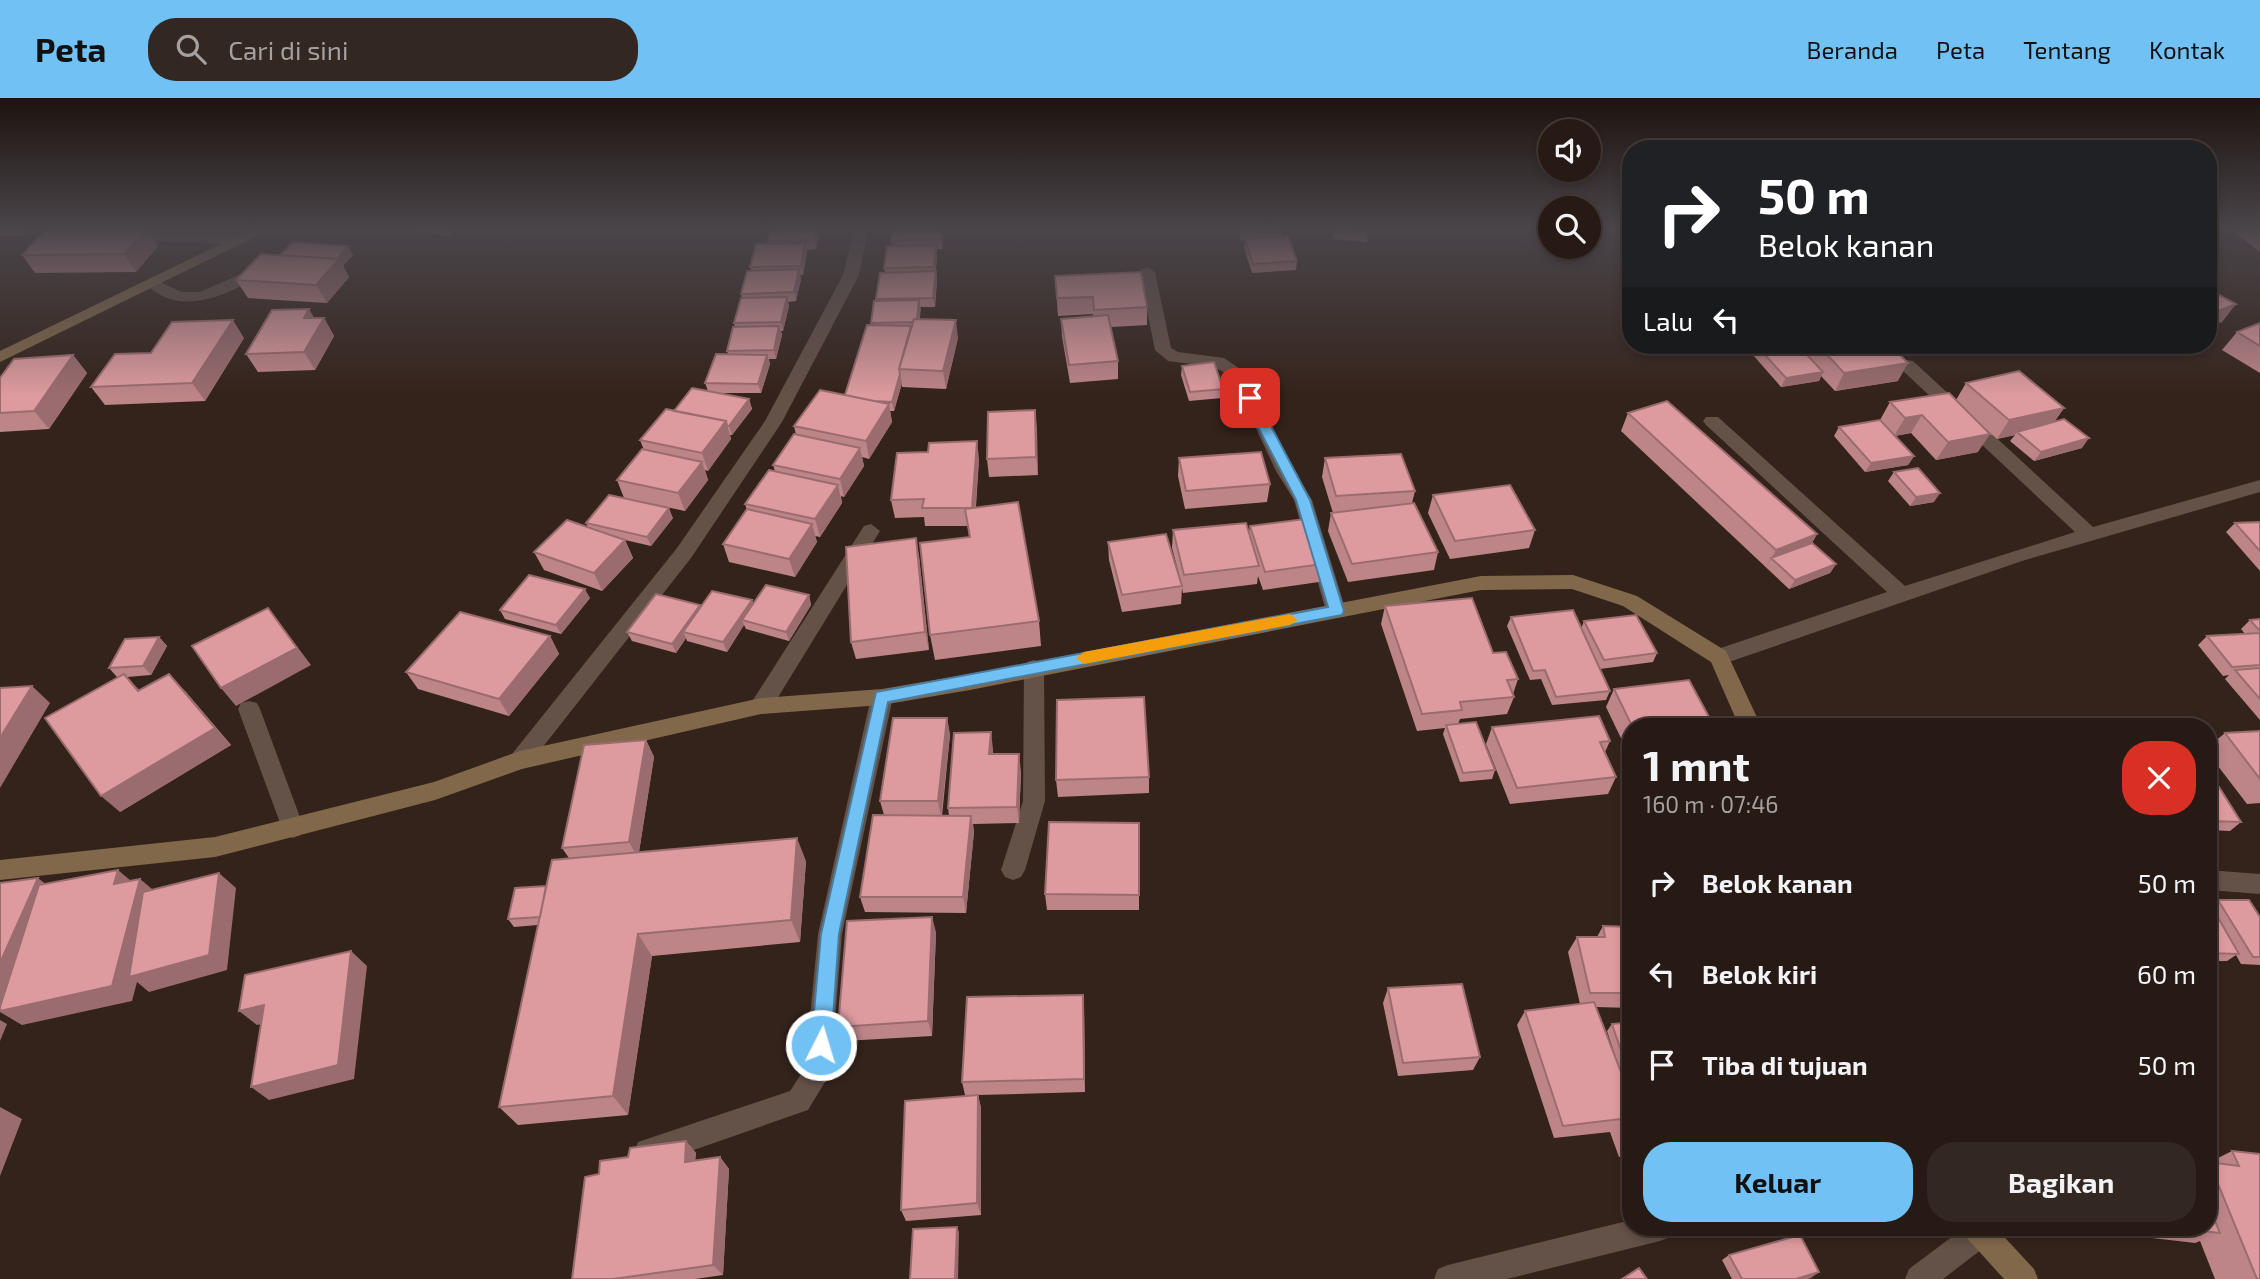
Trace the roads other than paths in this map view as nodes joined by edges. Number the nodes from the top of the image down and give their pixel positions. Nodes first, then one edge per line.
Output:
1 (163, 285) edge
2 (230, 285) edge
3 (845, 285) edge
4 (1150, 285) edge
5 (160, 287) junction
6 (0, 357) edge
7 (1907, 365) edge
8 (1712, 421) dead end
9 (2260, 486) edge
10 (871, 531) dead end
11 (2090, 535) junction
12 (1902, 595) junction
13 (1336, 611) junction
14 (1719, 657) junction
15 (1034, 668) junction
16 (881, 697) junction
17 (761, 706) junction
18 (249, 709) dead end
19 (1746, 718) edge
20 (520, 760) junction
21 (293, 828) junction
22 (0, 870) edge
23 (1013, 870) dead end
24 (2217, 881) edge
25 (2260, 884) edge
26 (626, 1159) edge
27 (1623, 1236) edge
28 (1971, 1236) edge
29 (1984, 1236) edge
30 (1448, 1279) edge
31 (1919, 1279) edge
32 (2024, 1279) edge

1 - 5 street
2 - 5 street
3 - 20 street
4 - 13 street
5 - 6 street
7 - 11 street
8 - 12 street
9 - 11 street
10 - 17 street
11 - 12 street
12 - 14 street
13 - 14 street
13 - 15 street
14 - 19 street
15 - 16 street
15 - 23 street
16 - 17 street
16 - 26 street
17 - 20 street
18 - 21 street
20 - 21 street
21 - 22 street
24 - 25 street
27 - 30 street
28 - 31 street
29 - 32 street

